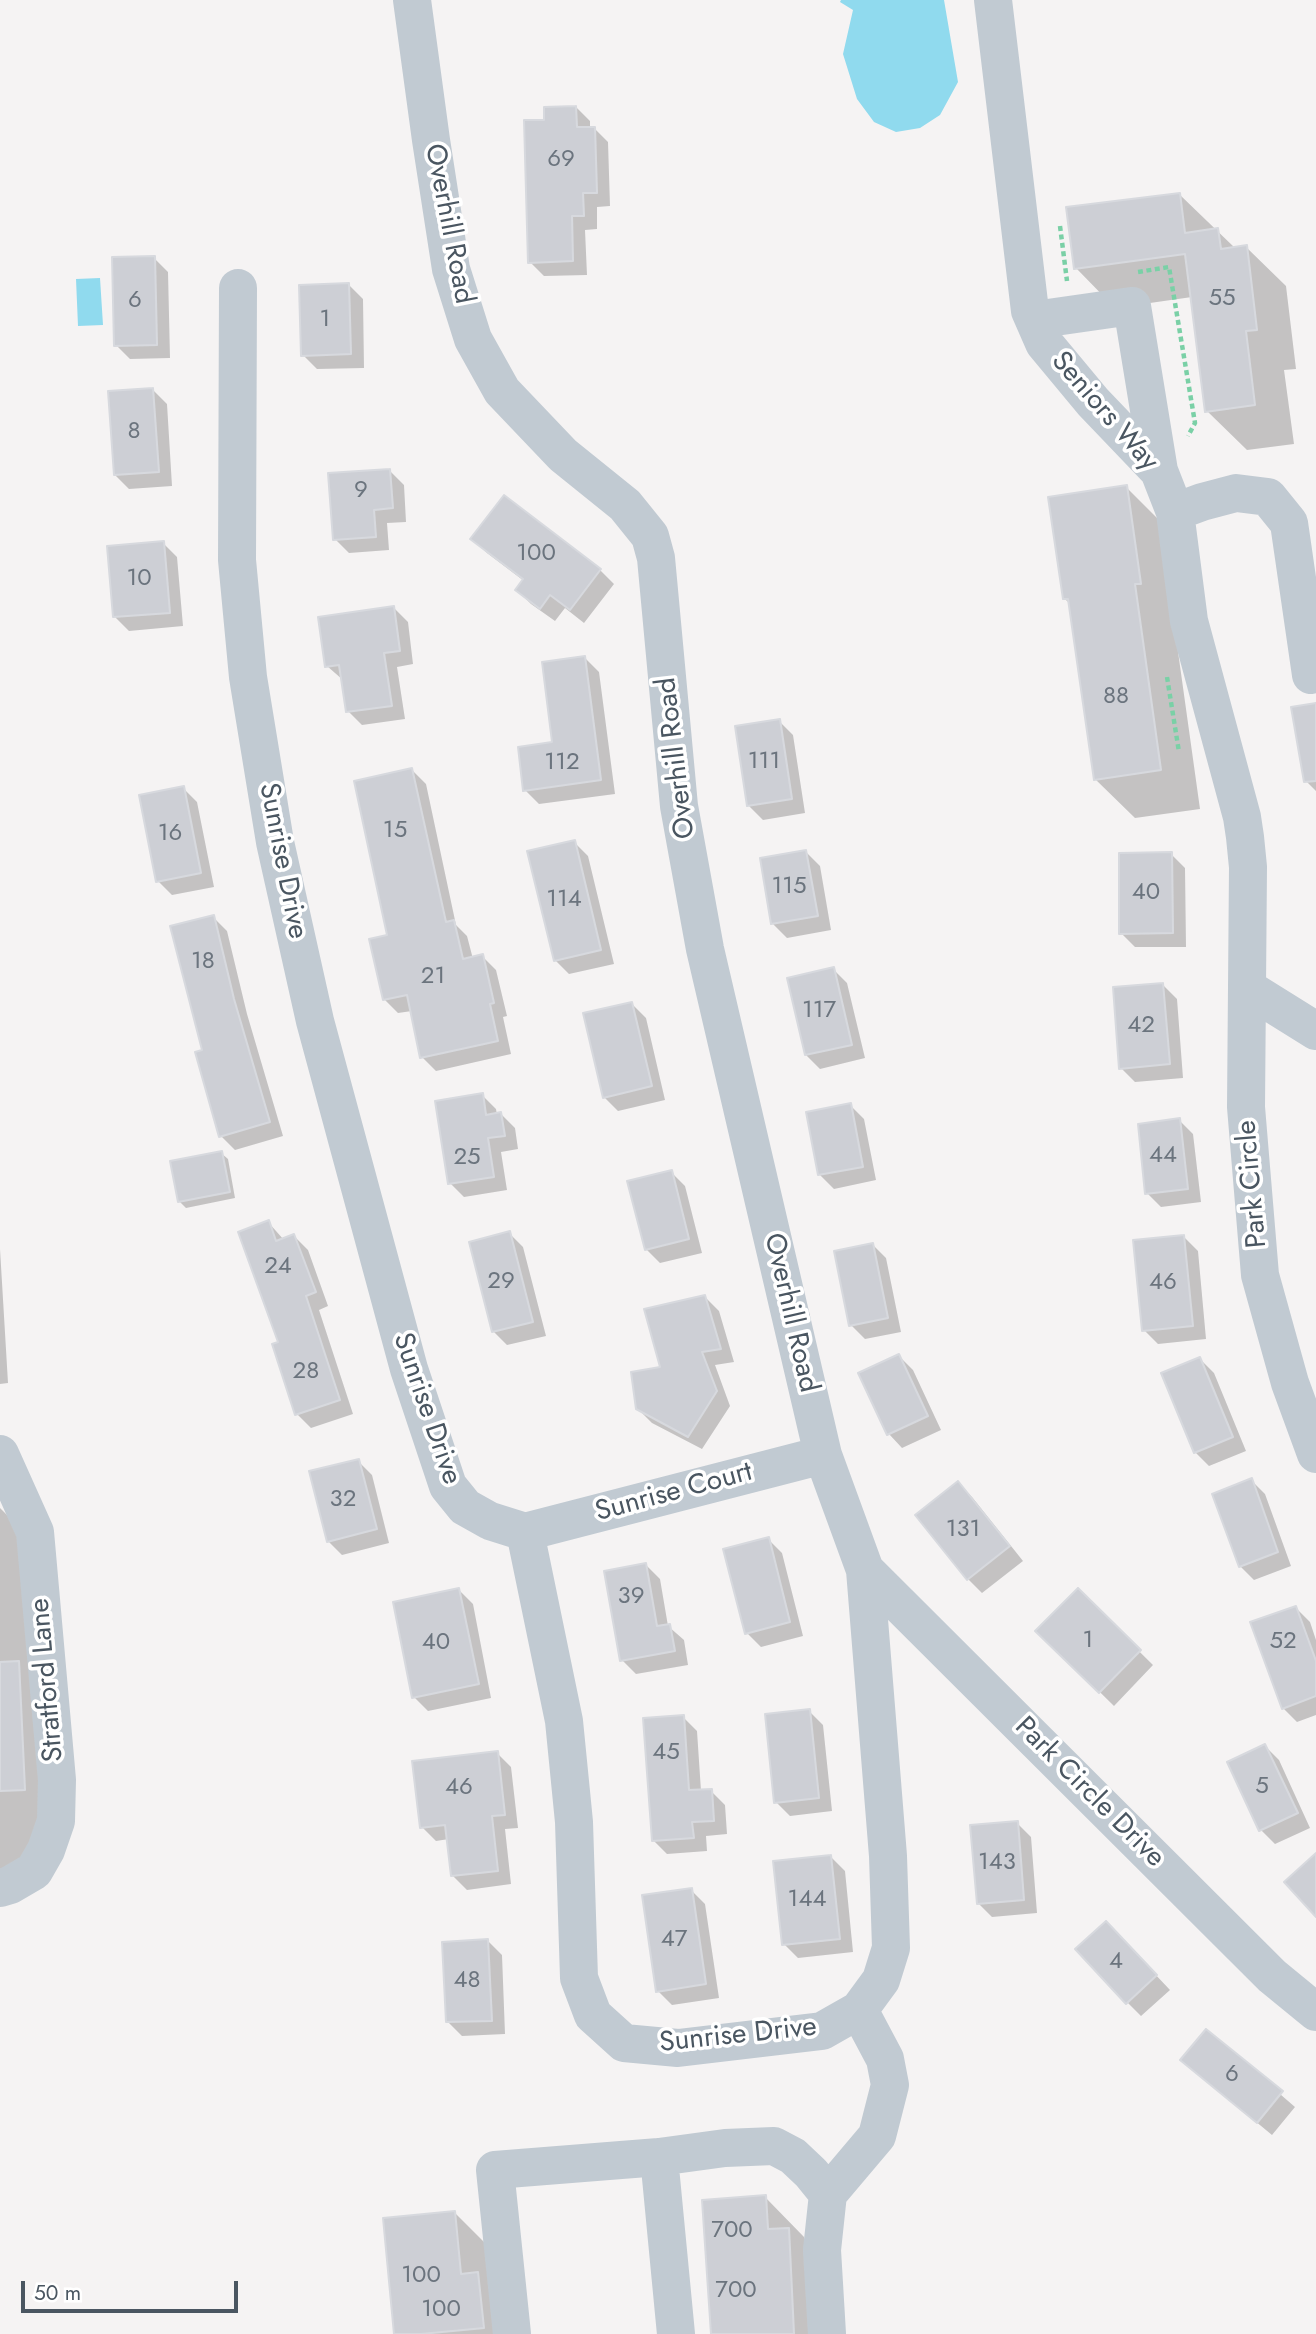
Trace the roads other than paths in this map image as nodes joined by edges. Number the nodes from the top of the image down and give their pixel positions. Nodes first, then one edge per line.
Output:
1 (412, 0) edge
2 (993, 0) edge
3 (238, 288) dead end
4 (1034, 320) junction
5 (1159, 471) junction
6 (1175, 512) junction
7 (1311, 675) dead end
8 (1247, 988) junction
9 (1316, 1031) edge
10 (0, 1454) edge
11 (1316, 1454) edge
12 (823, 1455) junction
13 (525, 1532) junction
14 (865, 1570) junction
15 (0, 1888) edge
16 (859, 2011) junction
17 (1316, 2012) edge
18 (659, 2157) junction
19 (828, 2194) junction
20 (512, 2334) edge
21 (676, 2334) edge
22 (827, 2334) edge

1 - 12 street, Overhill Road
2 - 4 street, Seniors Way
3 - 13 street, Sunrise Drive
4 - 5 street, Seniors Way
4 - 5 street
5 - 6 street, Seniors Way
6 - 7 street
6 - 8 street, Seniors Way
8 - 9 street
8 - 11 street, Park Circle
10 - 15 street, Stratford Lane
12 - 13 street, Sunrise Court
12 - 14 street, Overhill Road
13 - 16 street, Sunrise Drive
14 - 16 street, Sunrise Drive
14 - 17 street, Park Circle Drive
16 - 19 street
18 - 19 street
18 - 20 street
18 - 21 street
19 - 22 street

